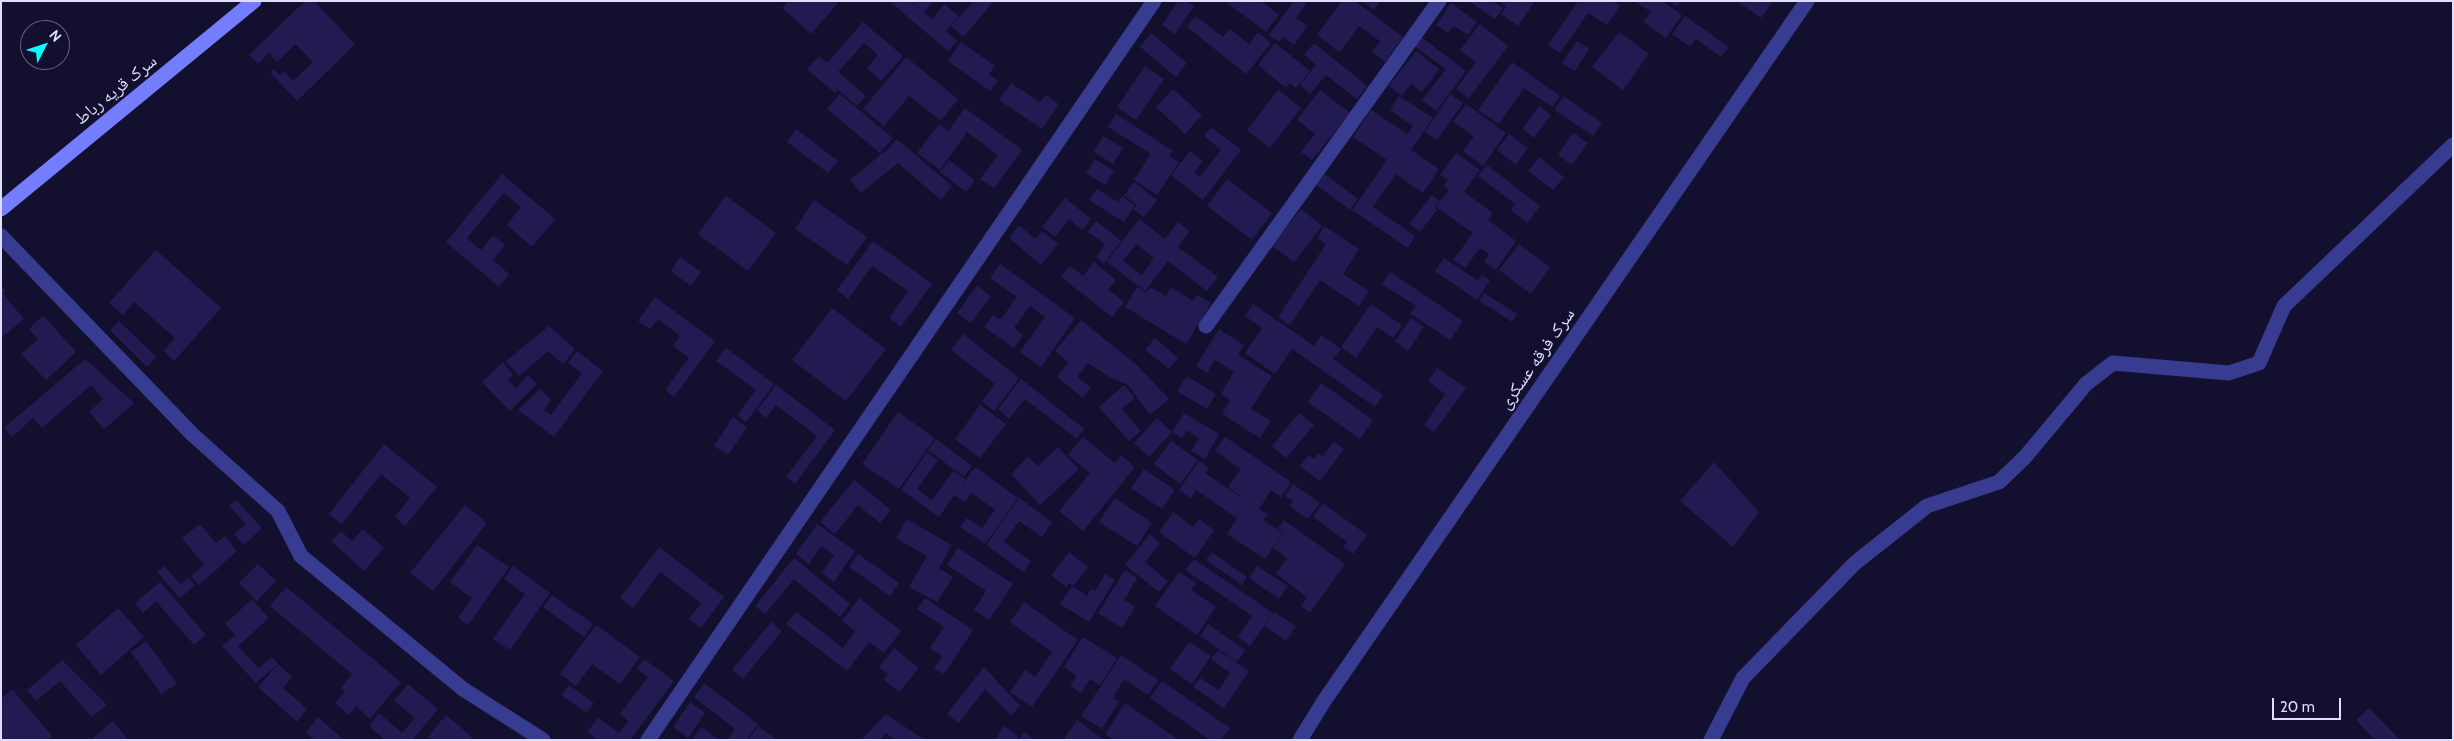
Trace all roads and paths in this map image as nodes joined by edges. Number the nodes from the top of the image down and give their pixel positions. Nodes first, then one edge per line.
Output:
1 (254, 1) edge
2 (1154, 1) edge
3 (1439, 1) edge
4 (1807, 1) edge
5 (2453, 145) edge
6 (1, 209) edge
7 (1, 236) edge
8 (1206, 326) dead end
9 (542, 740) edge
10 (648, 740) edge
11 (1300, 740) edge
12 (1711, 740) edge

1 - 6 street, سرک قریه رباط
2 - 10 street
3 - 8 street
4 - 11 street, سرک فرقه عسکری
5 - 12 street
7 - 9 street

